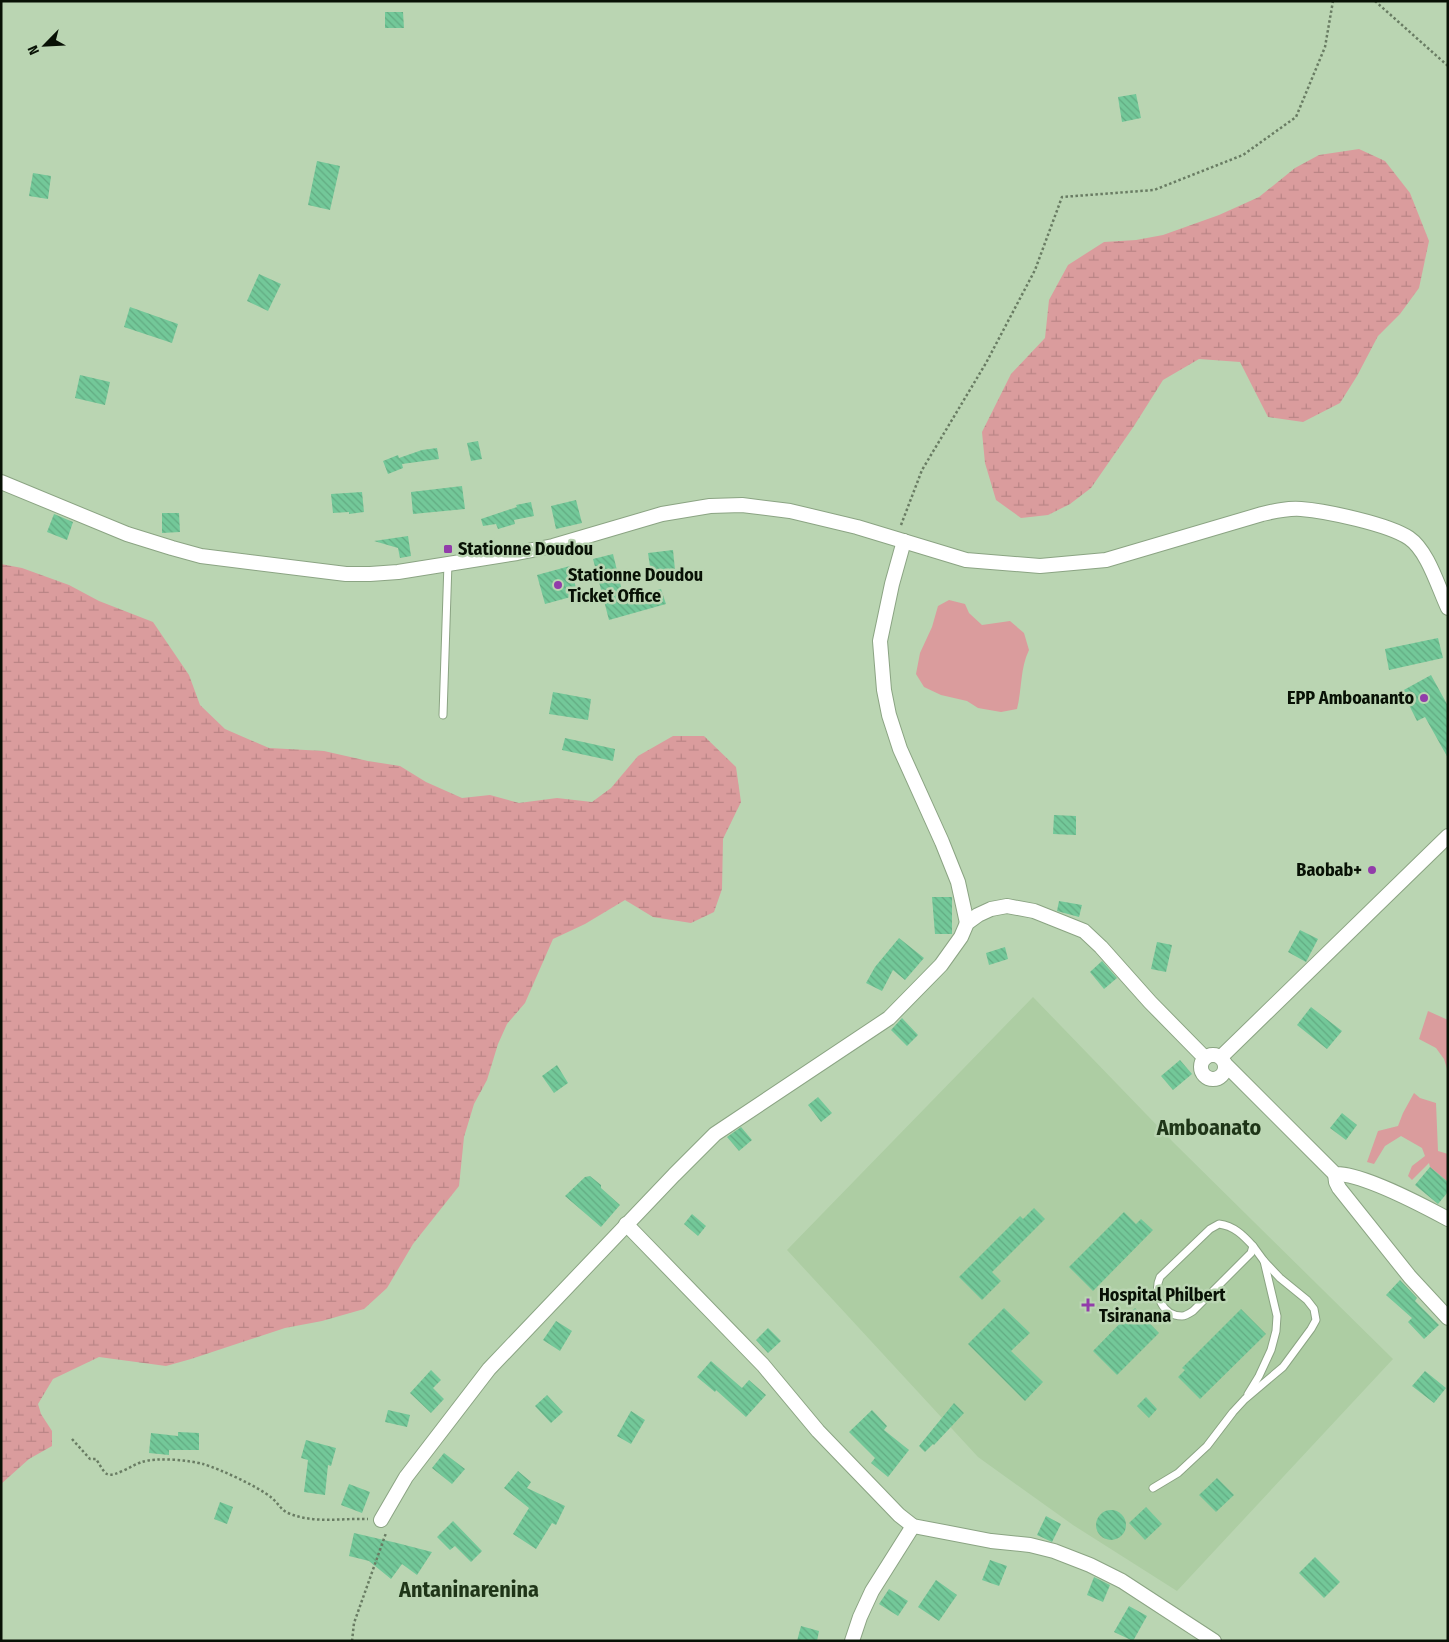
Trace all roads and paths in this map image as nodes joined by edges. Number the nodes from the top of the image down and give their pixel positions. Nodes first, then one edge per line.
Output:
1 (1333, 1) edge
2 (1375, 1) edge
3 (1448, 66) edge
4 (1, 482) edge
5 (900, 540) junction
6 (448, 563) junction
7 (1448, 608) edge
8 (443, 715) dead end
9 (1448, 836) edge
10 (967, 923) junction
11 (1205, 1058) junction
12 (1223, 1061) junction
13 (1335, 1174) junction
14 (1448, 1219) edge
15 (626, 1224) junction
16 (1253, 1246) junction
17 (1264, 1261) junction
18 (1448, 1318) edge
19 (1245, 1399) junction
20 (72, 1439) dead end
21 (1153, 1488) dead end
22 (381, 1520) junction
23 (913, 1526) junction
24 (352, 1641) edge
25 (852, 1641) edge
26 (1214, 1641) edge

1 - 5 path
2 - 3 path
4 - 6 street
5 - 6 street
5 - 7 street
5 - 10 street
6 - 8 lane
9 - 12 street
10 - 11 street
10 - 15 street
11 - 12 street
11 - 12 street
12 - 13 street
13 - 14 street
13 - 18 street
15 - 22 street
15 - 23 street
16 - 16 lane
16 - 17 lane
17 - 19 lane
17 - 19 lane
19 - 21 lane
20 - 22 path
22 - 24 path
23 - 25 street
23 - 26 street

